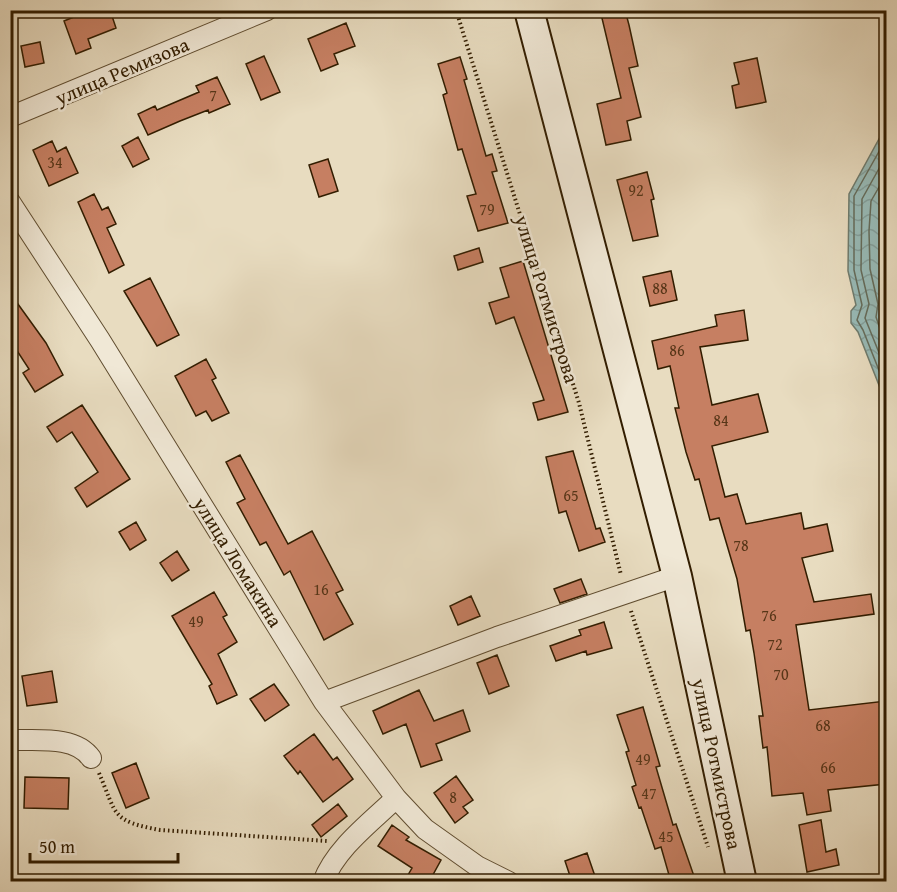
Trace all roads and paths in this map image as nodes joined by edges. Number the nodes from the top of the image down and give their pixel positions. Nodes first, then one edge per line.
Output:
1 (267, 10) edge
2 (456, 10) edge
3 (529, 10) edge
4 (13, 111) edge
5 (10, 202) edge
6 (677, 576) junction
7 (625, 592) junction
8 (324, 702) junction
9 (10, 740) edge
10 (91, 758) joint
11 (396, 798) junction
12 (331, 841) dead end
13 (709, 848) dead end
14 (323, 882) edge
15 (509, 882) edge
16 (742, 882) edge

1 - 4 street, улица Ремизова
2 - 7 path, улица Ротмистрова
3 - 6 street, улица Ротмистрова
5 - 8 street, улица Ломакина
6 - 7 street
6 - 16 street, улица Ротмистрова
7 - 8 street
7 - 13 path, улица Ротмистрова
8 - 11 street, улица Ломакина
9 - 10 street
10 - 12 path
11 - 14 street
11 - 15 street, улица Ломакина

